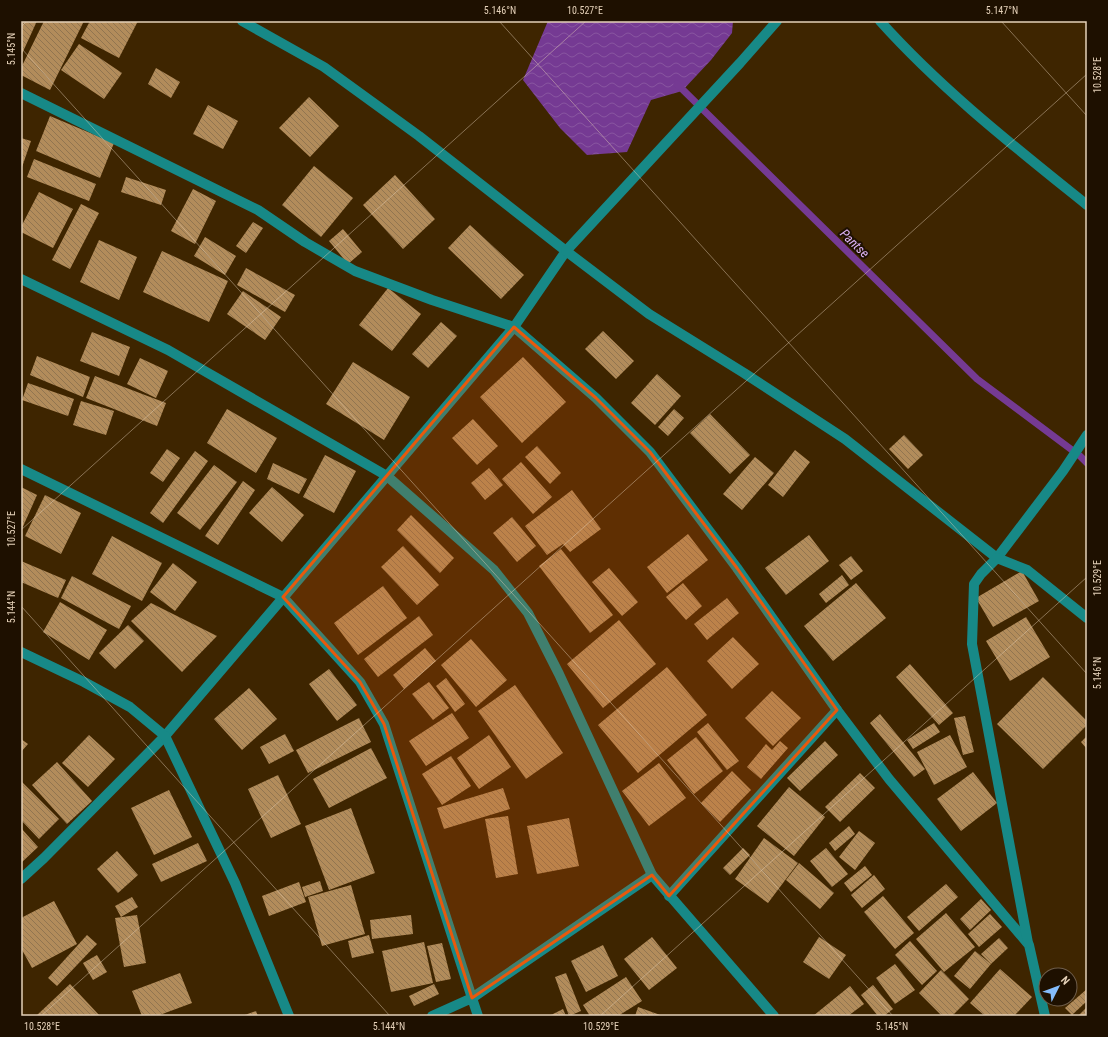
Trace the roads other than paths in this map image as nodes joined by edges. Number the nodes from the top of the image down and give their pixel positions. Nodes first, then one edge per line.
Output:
1 (242, 21) edge
2 (776, 21) edge
3 (880, 21) edge
4 (21, 93) edge
5 (1087, 205) edge
6 (566, 251) junction
7 (21, 279) edge
8 (514, 327) junction
9 (1087, 434) edge
10 (21, 470) edge
11 (387, 476) junction
12 (997, 558) junction
13 (283, 597) junction
14 (1087, 618) edge
15 (21, 652) edge
16 (837, 710) junction
17 (165, 736) junction
18 (652, 876) junction
19 (21, 879) edge
20 (669, 896) junction
21 (1029, 945) junction
22 (472, 998) junction
23 (289, 1016) edge
24 (432, 1016) edge
25 (478, 1016) edge
26 (774, 1016) edge
27 (1045, 1016) edge

1 - 6 street
2 - 6 street
3 - 5 street
4 - 8 street
6 - 8 street
6 - 12 street
7 - 11 street
8 - 11 street
8 - 16 street
9 - 12 street
10 - 13 street
11 - 13 street
11 - 18 street
12 - 14 street
12 - 21 street
13 - 17 street
13 - 22 street
15 - 17 street
16 - 20 street
16 - 21 street
17 - 19 street
17 - 23 street
18 - 20 street
18 - 22 street
20 - 26 street
21 - 27 street
22 - 24 street
22 - 25 street

